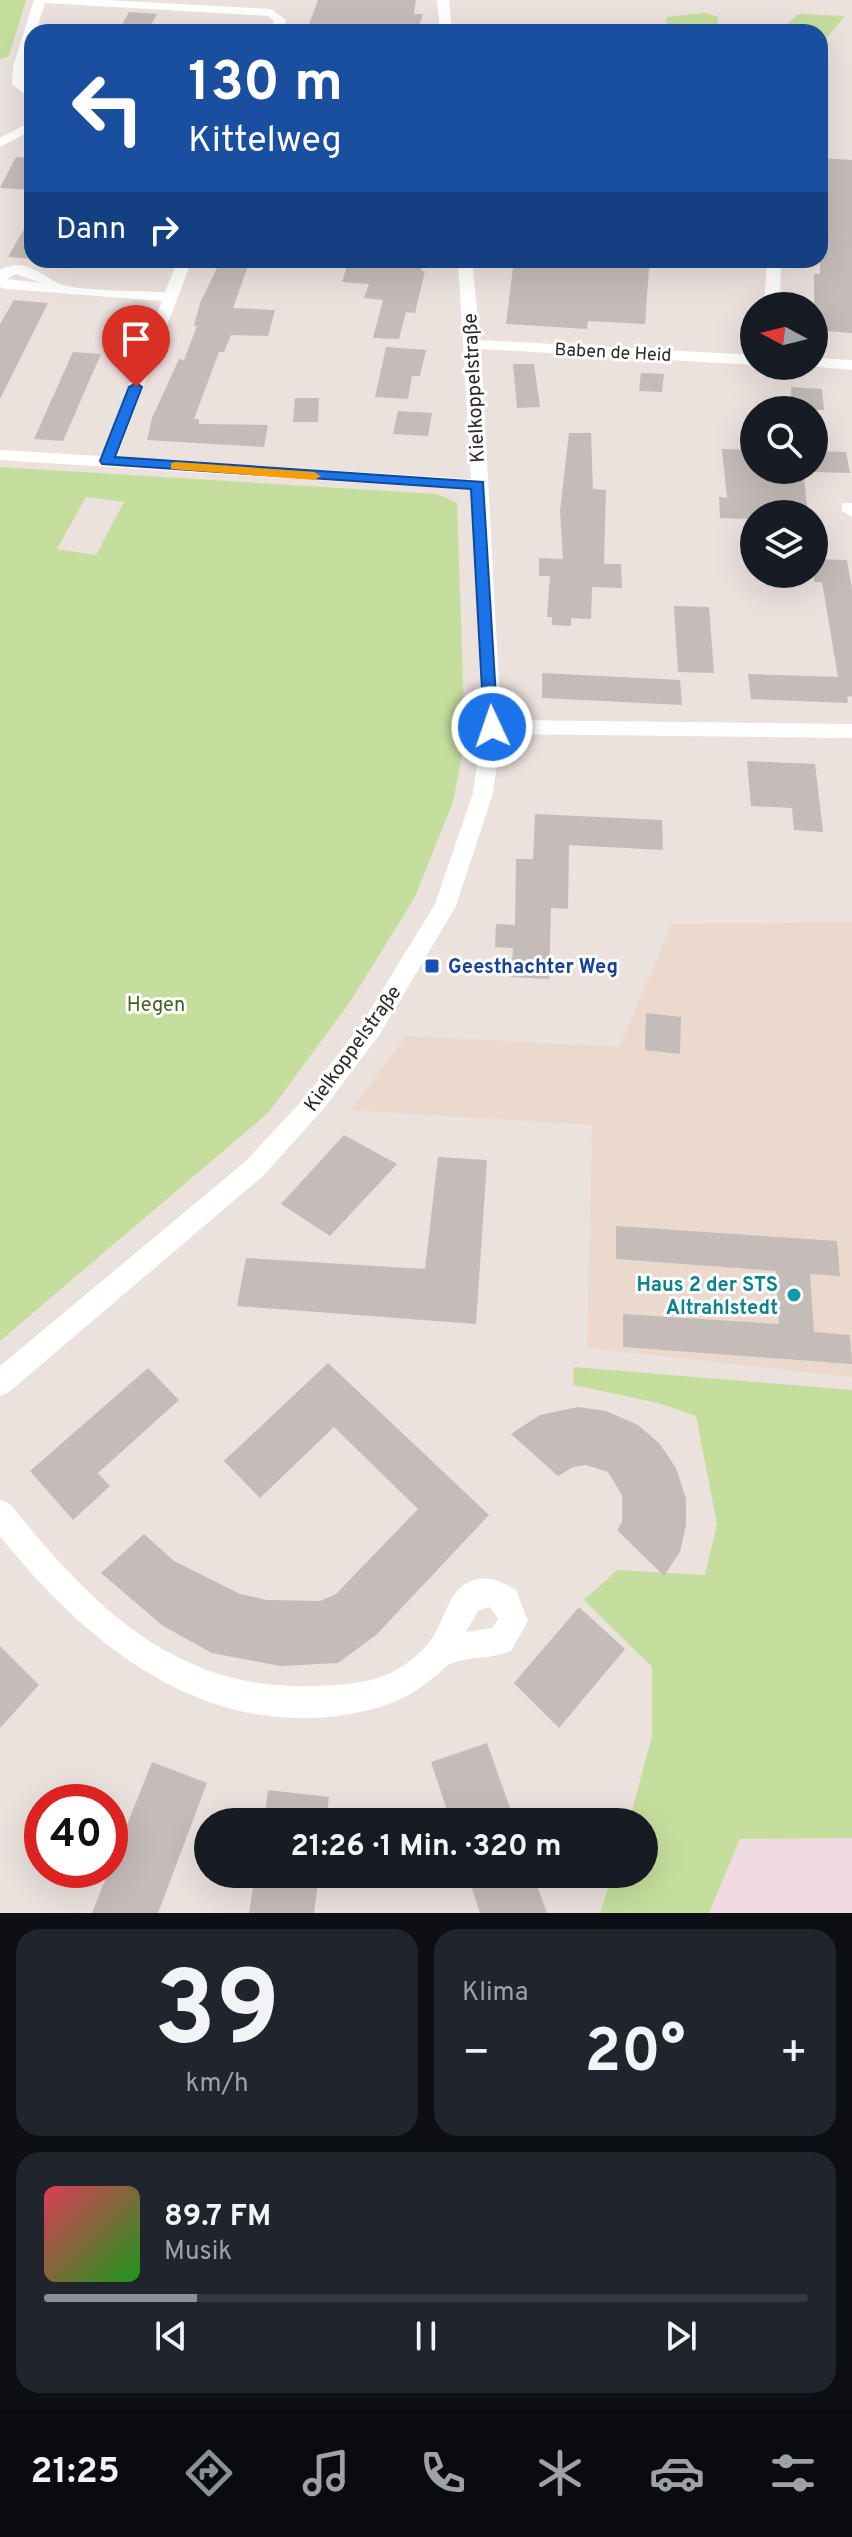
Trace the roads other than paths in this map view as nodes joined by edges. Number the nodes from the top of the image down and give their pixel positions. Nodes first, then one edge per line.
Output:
1 (43, 0) edge
2 (443, 0) edge
3 (34, 24) edge
4 (278, 24) edge
5 (445, 24) edge
6 (24, 53) edge
7 (0, 66) edge
8 (19, 67) junction
9 (24, 89) edge
10 (24, 130) edge
11 (0, 143) edge
12 (182, 268) edge
13 (466, 268) edge
14 (774, 268) edge
15 (0, 280) edge
16 (773, 292) edge
17 (170, 297) junction
18 (473, 344) junction
19 (740, 359) edge
20 (828, 364) edge
21 (852, 365) edge
22 (0, 455) edge
23 (107, 461) junction
24 (478, 485) junction
25 (492, 727) junction
26 (852, 731) edge
27 (0, 1383) edge
28 (0, 1514) edge
29 (442, 1650) dead end

1 - 3 street
1 - 4 street
2 - 5 street
6 - 8 street
7 - 8 street
8 - 9 street
10 - 11 street
12 - 17 street
13 - 18 street, Kielkoppelstraße
14 - 16 street
15 - 17 street
17 - 23 street
18 - 19 street, Baben de Heid
18 - 24 street, Kielkoppelstraße
20 - 21 street
22 - 23 street
23 - 24 street
24 - 25 street, Kielkoppelstraße
25 - 26 street
25 - 27 street, Kielkoppelstraße
28 - 29 street

